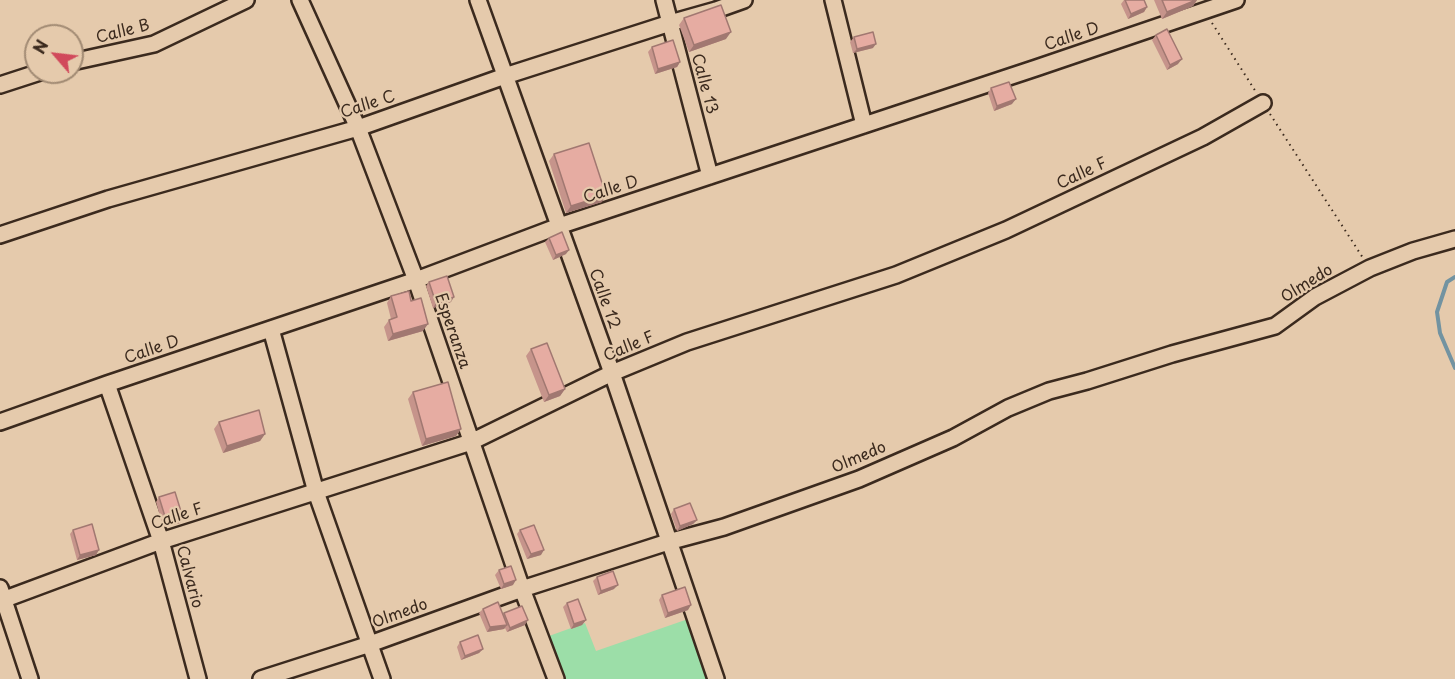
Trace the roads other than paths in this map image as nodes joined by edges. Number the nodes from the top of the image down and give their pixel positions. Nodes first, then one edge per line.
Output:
1 (246, 0) edge
2 (300, 0) edge
3 (478, 0) edge
4 (664, 0) edge
5 (744, 0) edge
6 (833, 0) edge
7 (1236, 0) edge
8 (670, 22) junction
9 (84, 59) edge
10 (505, 76) junction
11 (24, 77) edge
12 (0, 85) edge
13 (1263, 103) road end
14 (864, 125) junction
15 (358, 128) junction
16 (710, 176) junction
17 (559, 226) junction
18 (0, 235) edge
19 (1455, 239) edge
20 (416, 280) junction
21 (271, 329) junction
22 (612, 373) junction
23 (107, 384) junction
24 (0, 422) edge
25 (471, 442) junction
26 (316, 492) junction
27 (161, 541) junction
28 (668, 542) junction
29 (522, 590) junction
30 (1, 596) edge
31 (370, 644) junction
32 (30, 679) edge
33 (198, 679) edge
34 (261, 679) edge
35 (382, 679) edge
36 (556, 679) edge
37 (716, 679) edge

1 - 9 street, Calle B
2 - 15 street, Esperanza
3 - 10 street, Calle 12
4 - 8 street, Calle 13
5 - 8 street, Calle C
6 - 14 street
7 - 14 street, Calle D
8 - 10 street, Calle C
8 - 16 street, Calle 13
10 - 15 street, Calle C
10 - 17 street, Calle 12
11 - 12 street
13 - 22 street, Calle F
14 - 16 street, Calle D
15 - 18 street, Calle C
15 - 20 street, Esperanza
16 - 17 street, Calle D
17 - 20 street, Calle D
17 - 22 street, Calle 12
19 - 28 street, Olmedo
20 - 21 street, Calle D
20 - 25 street, Esperanza
21 - 23 street, Calle D
21 - 26 street
22 - 25 street, Calle F
22 - 28 street, Calle 12
23 - 24 street, Calle D
23 - 27 street, Calvario
25 - 26 street, Calle F
25 - 29 street, Esperanza
26 - 27 street, Calle F
26 - 31 street
27 - 30 street, Calle F
27 - 33 street, Calvario
28 - 29 street, Olmedo
28 - 37 street, Calle 12
29 - 31 street, Olmedo
29 - 36 street, Esperanza
30 - 32 street
31 - 34 street, Olmedo
31 - 35 street

